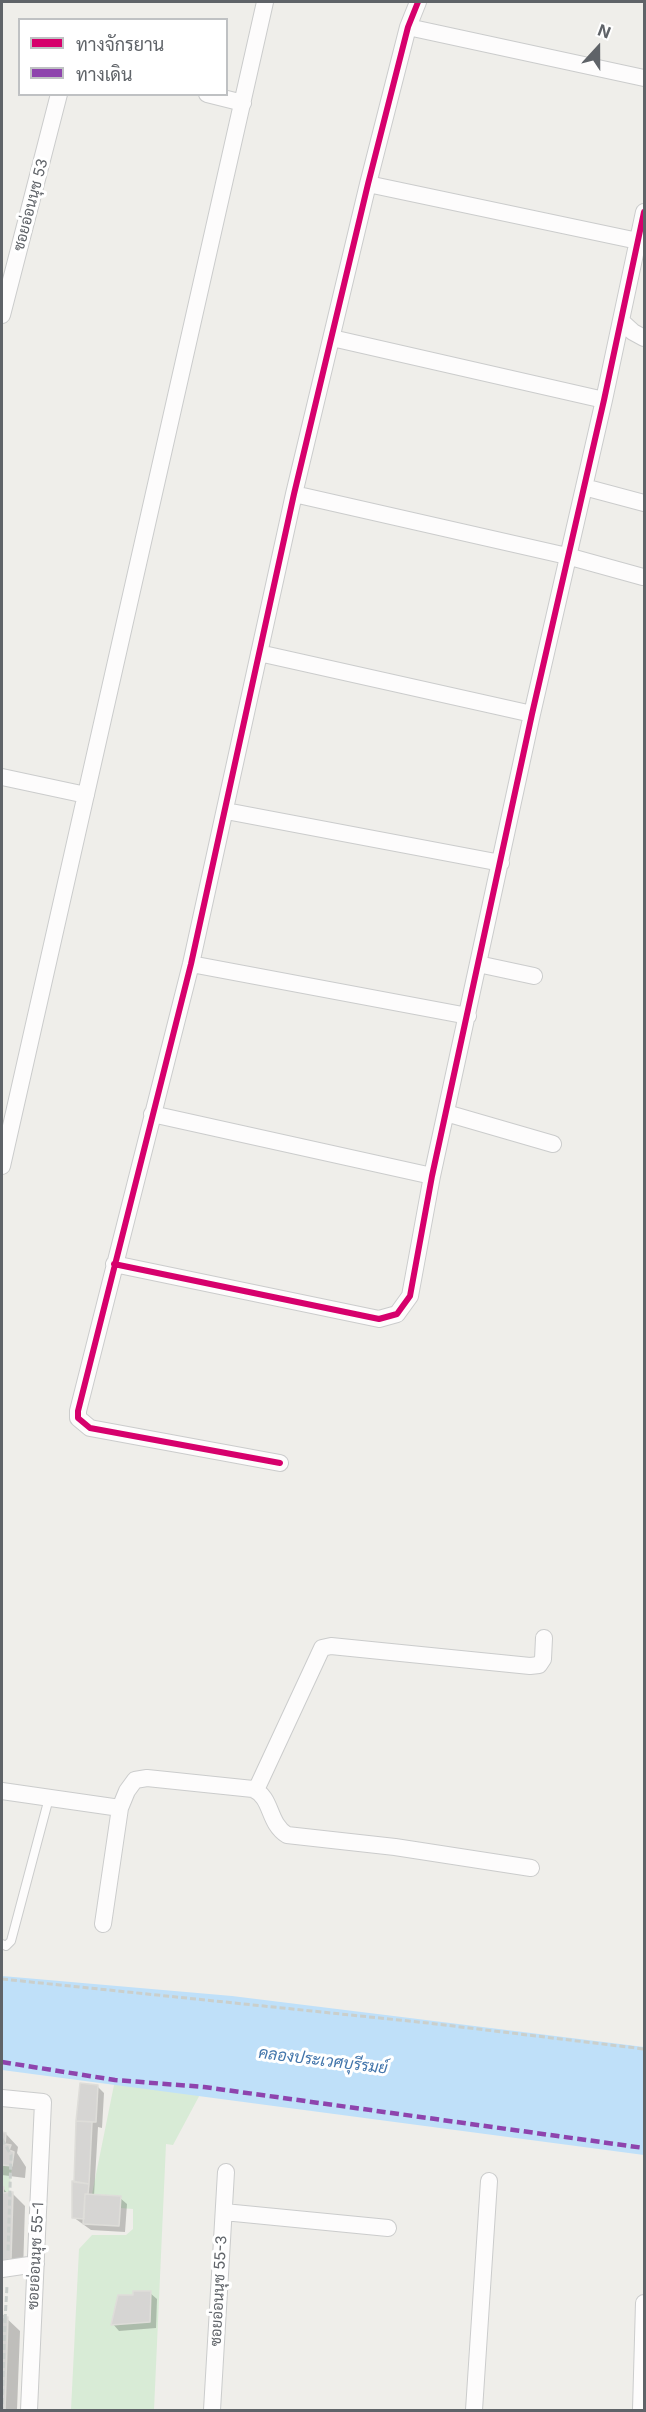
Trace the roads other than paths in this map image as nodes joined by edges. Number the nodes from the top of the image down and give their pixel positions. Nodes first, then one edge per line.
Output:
1 (265, 2) edge
2 (418, 2) edge
3 (408, 27) junction
4 (645, 78) edge
5 (59, 96) edge
6 (215, 96) edge
7 (243, 103) junction
8 (368, 184) junction
9 (645, 212) edge
10 (638, 241) junction
11 (2, 315) edge
12 (621, 321) junction
13 (332, 338) junction
14 (645, 338) edge
15 (604, 400) junction
16 (584, 487) junction
17 (294, 494) junction
18 (645, 503) edge
19 (567, 556) junction
20 (643, 577) dead end
21 (259, 652) junction
22 (531, 714) junction
23 (2, 777) edge
24 (86, 795) junction
25 (226, 810) junction
26 (501, 863) junction
27 (191, 964) junction
28 (478, 964) junction
29 (534, 976) dead end
30 (468, 1016) junction
31 (446, 1113) junction
32 (152, 1114) junction
33 (553, 1144) dead end
34 (2, 1166) edge
35 (432, 1176) junction
36 (114, 1264) junction
37 (280, 1463) dead end
38 (544, 1638) dead end
39 (256, 1790) junction
40 (2, 1791) edge
41 (49, 1798) junction
42 (120, 1808) junction
43 (531, 1868) dead end
44 (103, 1924) dead end
45 (2, 1944) edge
46 (2, 2098) edge
47 (226, 2172) dead end
48 (489, 2181) dead end
49 (224, 2212) junction
50 (388, 2228) dead end
51 (36, 2264) junction
52 (4, 2269) edge
53 (645, 2303) edge
54 (29, 2410) edge
55 (212, 2410) edge
56 (474, 2410) edge
57 (641, 2410) edge

1 - 7 street
2 - 3 street
3 - 4 street
3 - 8 street
5 - 11 street, ซอยอ่อนนุช 53
6 - 7 street
7 - 24 street
8 - 10 street
8 - 13 street
9 - 10 street
10 - 12 street
12 - 14 street
12 - 15 street
13 - 15 street
13 - 17 street
15 - 16 street
16 - 18 street
16 - 19 street
17 - 19 street
17 - 21 street
19 - 20 street
19 - 22 street
21 - 22 street
21 - 25 street
22 - 26 street
23 - 24 street
24 - 34 street
25 - 26 street
25 - 27 street
26 - 28 street
27 - 30 street
27 - 32 street
28 - 29 street
28 - 30 street
30 - 31 street
31 - 33 street
31 - 35 street
32 - 35 street
32 - 36 street
35 - 36 street
36 - 37 street
38 - 39 street
39 - 42 street
39 - 43 street
40 - 41 street
41 - 42 street
41 - 45 lane
42 - 44 street
46 - 51 street, ซอยอ่อนนุช 55-1
47 - 49 street, ซอยอ่อนนุช 55-3
48 - 56 street
49 - 50 street
49 - 55 street, ซอยอ่อนนุช 55-3
51 - 52 street
51 - 54 street, ซอยอ่อนนุช 55-1
53 - 57 street

